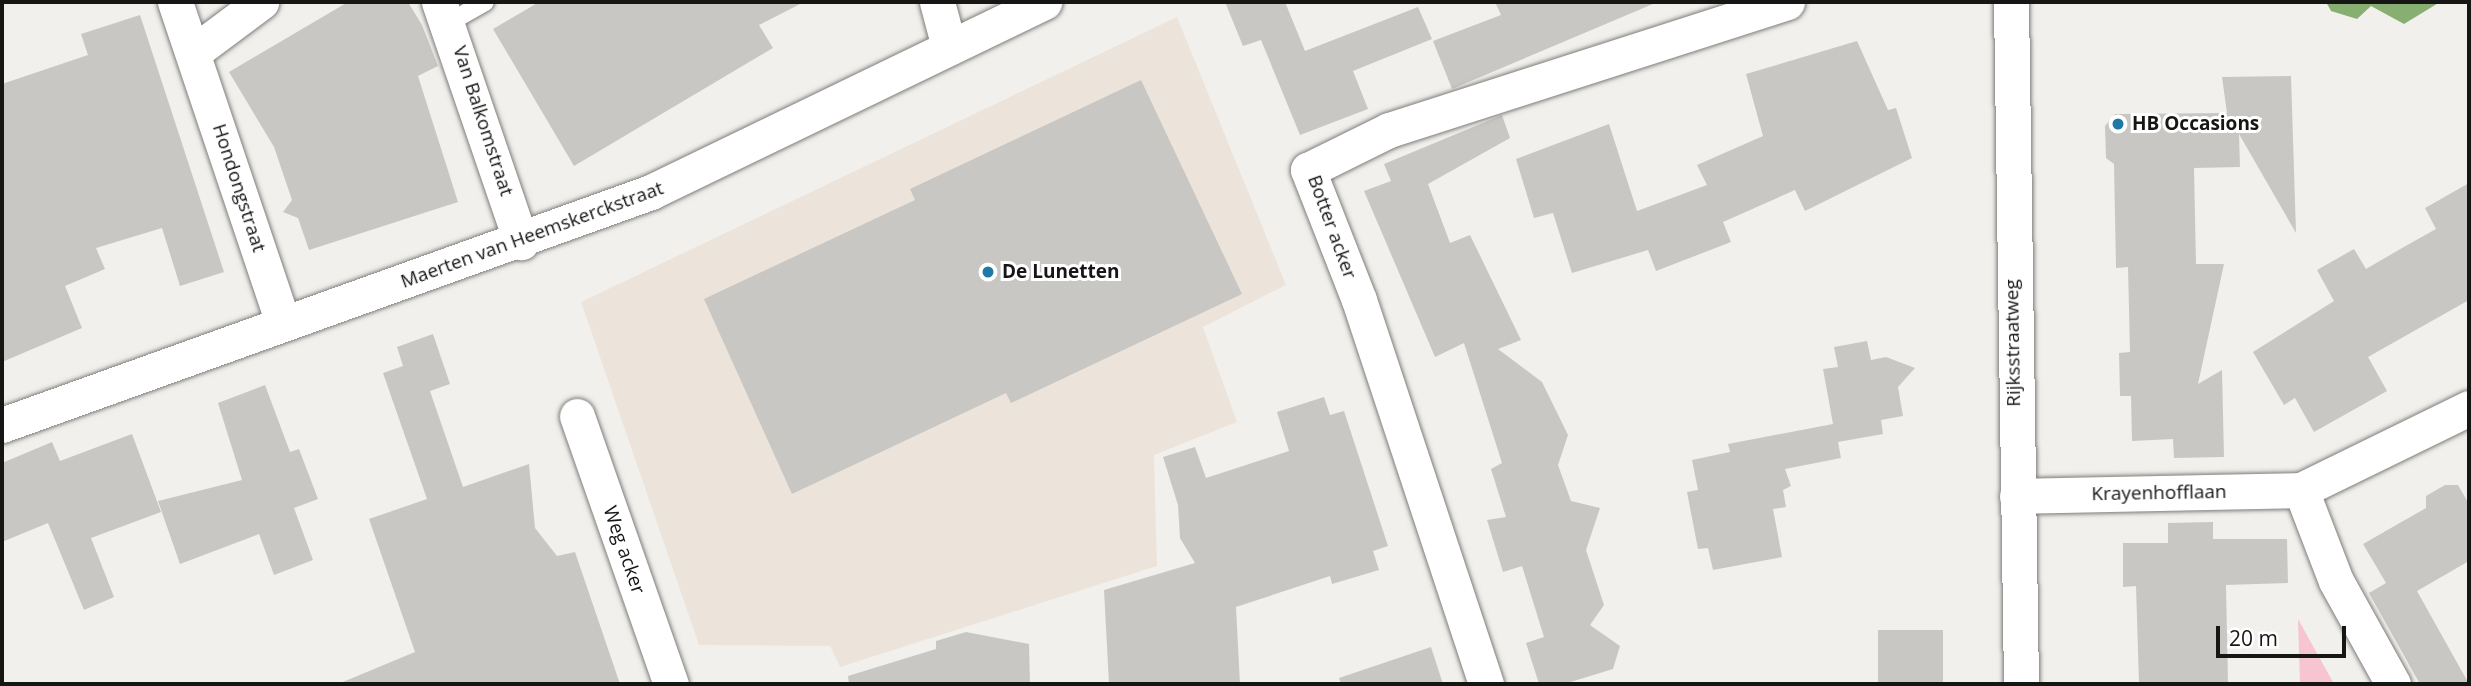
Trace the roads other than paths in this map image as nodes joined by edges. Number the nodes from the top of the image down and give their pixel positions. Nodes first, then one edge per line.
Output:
1 (175, 2) edge
2 (261, 2) edge
3 (485, 2) edge
4 (937, 2) edge
5 (1044, 2) edge
6 (1787, 2) edge
7 (2011, 2) edge
8 (444, 12) edge
9 (949, 47) junction
10 (194, 52) junction
11 (521, 242) junction
12 (283, 323) junction
13 (2469, 408) edge
14 (577, 416) dead end
15 (2, 425) edge
16 (2301, 490) junction
17 (2017, 496) junction
18 (671, 684) edge
19 (1486, 684) edge
20 (2021, 684) edge
21 (2393, 684) edge

1 - 10 street, Hondongstraat
2 - 10 street
3 - 8 lane
4 - 9 street
5 - 9 street, Maerten van Heemskerckstraat
6 - 19 street, Botter acker
7 - 17 street, Rijksstraatweg
8 - 11 street, Van Balkomstraat
9 - 11 street, Maerten van Heemskerckstraat
10 - 12 street, Hondongstraat
11 - 12 street, Maerten van Heemskerckstraat
12 - 15 street, Maerten van Heemskerckstraat
13 - 16 street, Krayenhofflaan
14 - 18 street, Weg acker
16 - 17 street, Krayenhofflaan
16 - 21 street
17 - 20 street, Rijksstraatweg

